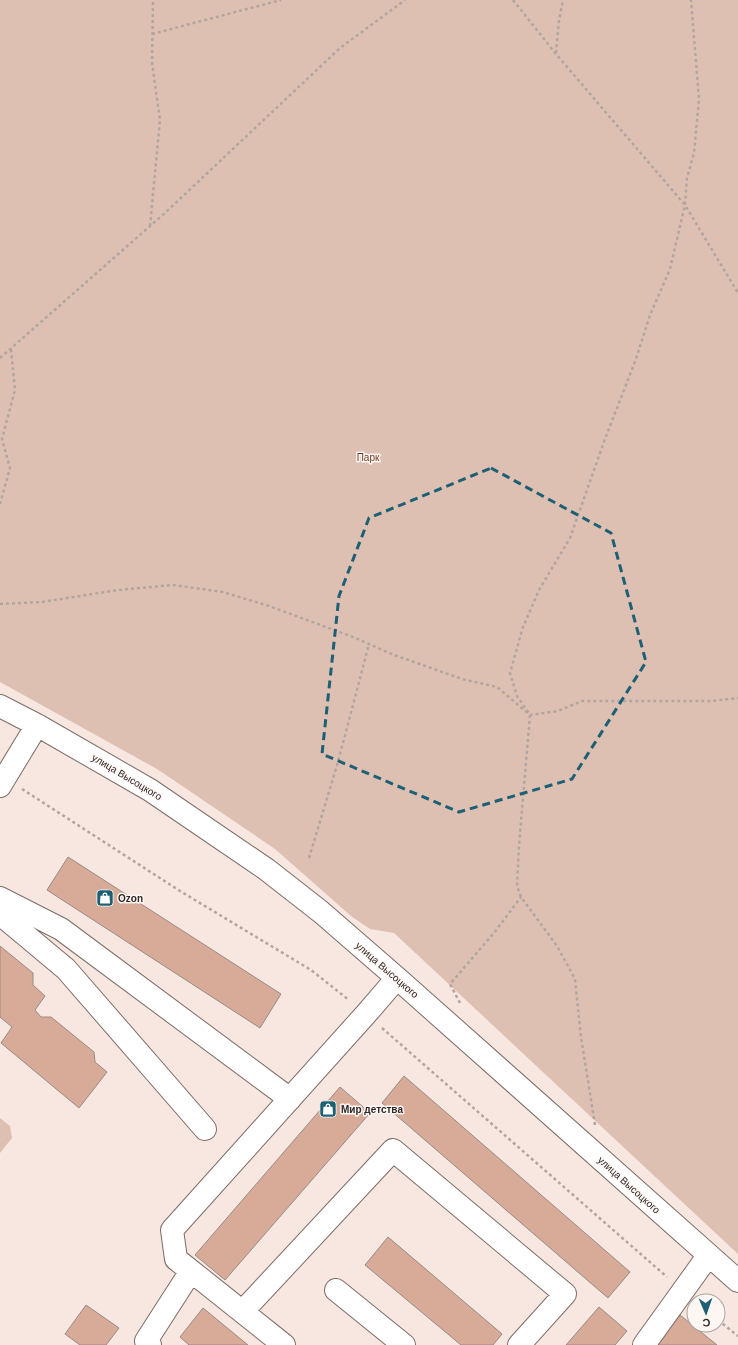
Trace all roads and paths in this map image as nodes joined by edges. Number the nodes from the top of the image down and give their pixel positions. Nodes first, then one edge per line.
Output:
1 (153, 0) edge
2 (281, 0) edge
3 (405, 0) edge
4 (513, 0) edge
5 (562, 0) edge
6 (691, 0) edge
7 (152, 34) junction
8 (556, 54) junction
9 (685, 205) junction
10 (150, 226) junction
11 (738, 293) edge
12 (11, 349) junction
13 (0, 358) edge
14 (0, 504) edge
15 (0, 604) edge
16 (369, 644) junction
17 (738, 698) edge
18 (0, 706) edge
19 (530, 715) junction
20 (38, 725) junction
21 (0, 786) edge
22 (309, 858) dead end
23 (521, 897) junction
24 (0, 898) edge
25 (0, 914) edge
26 (397, 978) junction
27 (460, 1004) dead end
28 (290, 1099) junction
29 (205, 1129) dead end
30 (596, 1131) dead end
31 (708, 1256) junction
32 (192, 1271) junction
33 (738, 1281) edge
34 (336, 1290) dead end
35 (243, 1311) junction
36 (726, 1326) edge
37 (738, 1336) edge
38 (150, 1345) edge
39 (284, 1345) edge
40 (404, 1345) edge
41 (519, 1345) edge
42 (644, 1345) edge

1 - 7 path
2 - 7 path
3 - 10 path
4 - 8 path
5 - 8 path
6 - 9 path
7 - 10 path
8 - 9 path
9 - 11 path
9 - 19 path
10 - 12 path
12 - 13 path
12 - 14 path
15 - 16 path
16 - 19 path
16 - 22 path
17 - 19 path
18 - 20 street, улица Высоцкого
19 - 23 path
20 - 21 street
20 - 26 street, улица Высоцкого
23 - 27 path
23 - 30 path
24 - 28 street
25 - 29 street
26 - 28 street
26 - 31 street, улица Высоцкого
28 - 32 street
31 - 33 street, улица Высоцкого
31 - 42 street
32 - 35 street
32 - 38 street
34 - 40 street
35 - 39 street
35 - 41 street
36 - 37 path

